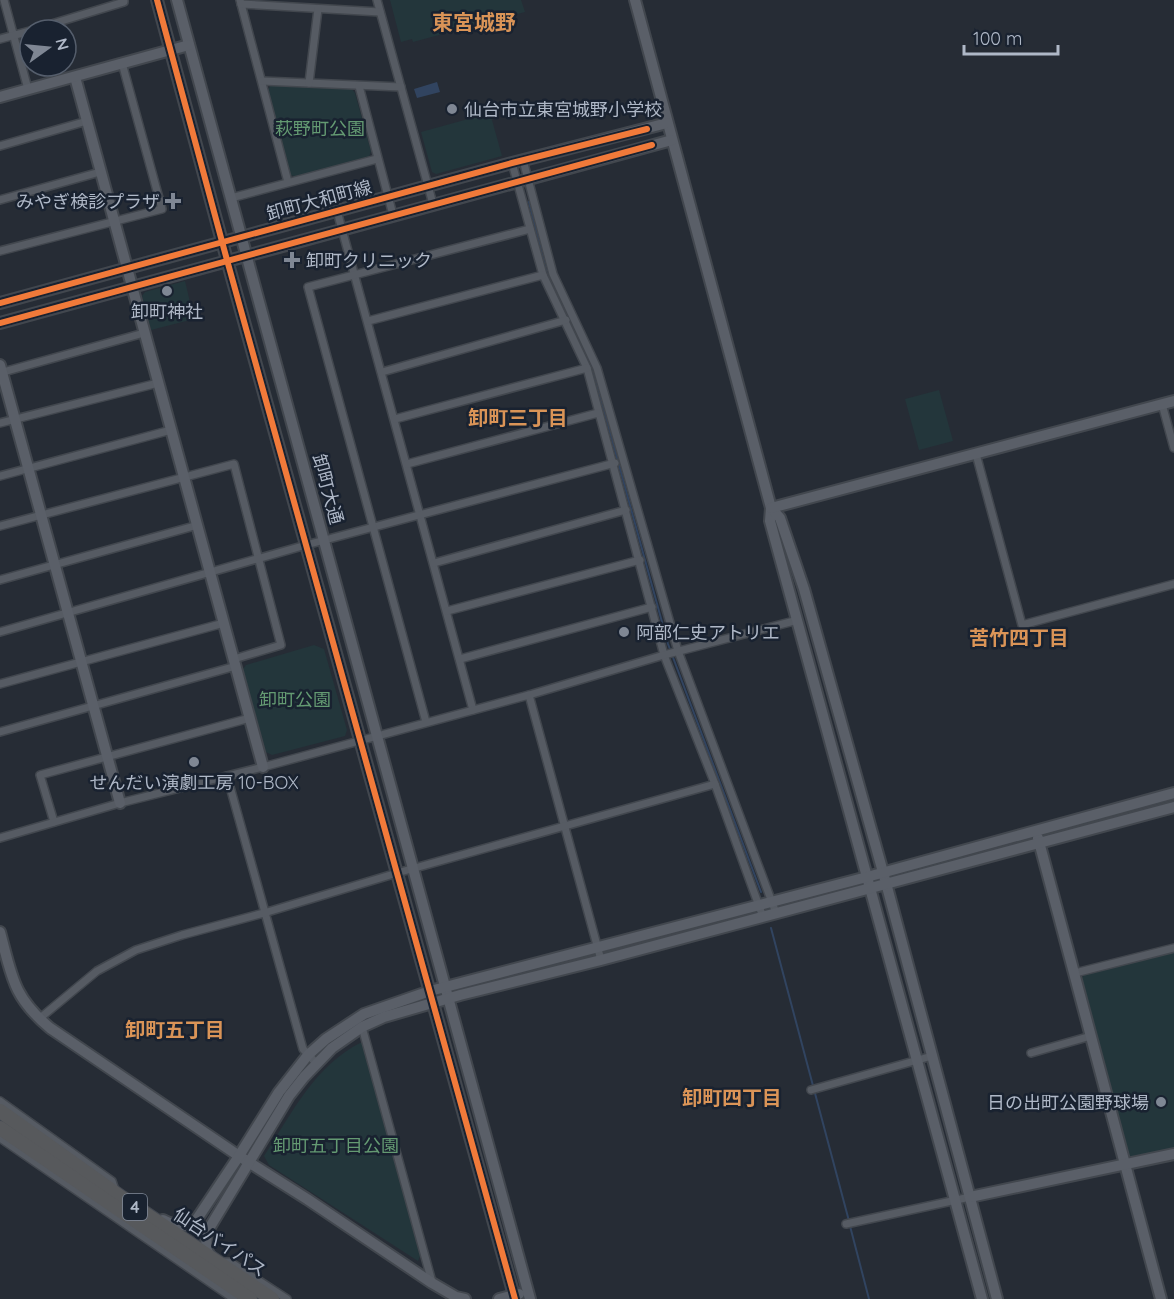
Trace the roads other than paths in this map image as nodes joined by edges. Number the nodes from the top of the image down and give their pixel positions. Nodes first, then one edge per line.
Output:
1 (4, 0) edge
2 (124, 0) edge
3 (157, 0) edge
4 (177, 0) edge
5 (377, 0) edge
6 (635, 0) edge
7 (241, 2) edge
8 (318, 9) junction
9 (380, 12) junction
10 (71, 18) edge
11 (18, 35) edge
12 (14, 36) junction
13 (0, 39) edge
14 (189, 45) junction
15 (169, 50) junction
16 (122, 63) junction
17 (78, 75) edge
18 (68, 78) edge
19 (76, 78) edge
20 (262, 81) junction
21 (309, 83) junction
22 (359, 86) junction
23 (400, 87) junction
24 (28, 89) junction
25 (0, 97) edge
26 (87, 121) junction
27 (667, 123) junction
28 (672, 140) junction
29 (0, 146) edge
30 (377, 159) junction
31 (517, 162) junction
32 (100, 172) junction
33 (522, 180) junction
34 (288, 182) junction
35 (428, 186) junction
36 (388, 197) junction
37 (231, 198) junction
38 (0, 200) edge
39 (433, 204) junction
40 (337, 211) junction
41 (393, 215) junction
42 (113, 222) junction
43 (530, 229) junction
44 (342, 230) junction
45 (242, 236) junction
46 (222, 242) junction
47 (0, 251) edge
48 (246, 255) junction
49 (227, 260) junction
50 (127, 268) junction
51 (355, 275) junction
52 (543, 275) junction
53 (132, 286) junction
54 (0, 303) edge
55 (566, 320) junction
56 (368, 321) junction
57 (0, 323) edge
58 (144, 333) junction
59 (587, 368) junction
60 (1, 370) edge
61 (382, 372) junction
62 (158, 383) junction
63 (1174, 401) edge
64 (1162, 404) junction
65 (598, 413) junction
66 (15, 419) junction
67 (395, 419) junction
68 (0, 423) edge
69 (171, 430) junction
70 (1174, 448) edge
71 (976, 453) junction
72 (623, 461) junction
73 (407, 464) junction
74 (613, 464) junction
75 (28, 468) junction
76 (0, 476) edge
77 (184, 477) junction
78 (771, 508) junction
79 (626, 510) junction
80 (421, 514) junction
81 (40, 515) junction
82 (198, 525) junction
83 (0, 526) edge
84 (374, 527) junction
85 (324, 540) junction
86 (306, 545) junction
87 (258, 558) junction
88 (640, 560) junction
89 (434, 563) junction
90 (54, 564) junction
91 (210, 571) junction
92 (0, 580) edge
93 (1174, 584) edge
94 (652, 607) junction
95 (447, 611) junction
96 (68, 614) junction
97 (798, 620) junction
98 (224, 623) junction
99 (0, 632) edge
100 (678, 651) junction
101 (667, 654) junction
102 (460, 659) junction
103 (81, 662) junction
104 (235, 662) junction
105 (0, 684) edge
106 (529, 695) junction
107 (93, 707) junction
108 (473, 710) junction
109 (250, 718) junction
110 (426, 722) junction
111 (0, 732) edge
112 (376, 735) junction
113 (360, 740) junction
114 (107, 757) junction
115 (263, 767) junction
116 (228, 776) junction
117 (715, 784) junction
118 (1174, 793) edge
119 (120, 803) junction
120 (1174, 807) edge
121 (54, 822) junction
122 (565, 826) junction
123 (1035, 830) junction
124 (0, 838) edge
125 (1039, 843) junction
126 (413, 868) junction
127 (883, 871) junction
128 (397, 873) junction
129 (869, 882) junction
130 (886, 883) junction
131 (772, 902) junction
132 (759, 905) junction
133 (264, 913) junction
134 (776, 913) junction
135 (763, 917) junction
136 (0, 932) edge
137 (598, 948) junction
138 (1174, 948) edge
139 (601, 960) junction
140 (1075, 973) junction
141 (447, 993) junction
142 (432, 997) junction
143 (39, 1019) junction
144 (362, 1027) junction
145 (1091, 1036) junction
146 (1031, 1053) dead end
147 (932, 1056) junction
148 (312, 1059) junction
149 (918, 1060) junction
150 (815, 1089) dead end
151 (0, 1101) edge
152 (0, 1111) edge
153 (0, 1128) edge
154 (0, 1138) edge
155 (1174, 1154) edge
156 (239, 1156) junction
157 (250, 1162) junction
158 (1125, 1164) junction
159 (120, 1196) junction
160 (970, 1197) junction
161 (956, 1201) junction
162 (849, 1224) dead end
163 (213, 1260) junction
164 (432, 1283) junction
165 (529, 1295) edge
166 (236, 1296) edge
167 (514, 1297) edge
168 (250, 1299) edge
169 (272, 1299) edge
170 (287, 1299) edge
171 (465, 1299) edge
172 (499, 1299) edge
173 (982, 1299) edge
174 (997, 1299) edge
175 (1161, 1299) edge

1 - 12 street
2 - 10 street
3 - 15 street
4 - 14 street, 卸町大通
5 - 9 street
6 - 27 street
7 - 8 street
7 - 20 street
8 - 9 street
8 - 21 street
9 - 23 street
11 - 12 street
12 - 13 street
12 - 24 street
14 - 15 street
14 - 37 street, 卸町大通
15 - 16 street
15 - 46 street
16 - 17 street
16 - 42 street
18 - 24 street
19 - 26 street
20 - 21 street
20 - 34 street
21 - 22 street
22 - 23 street
22 - 30 street
23 - 35 street
24 - 25 street
26 - 29 street
26 - 32 street
27 - 28 street
27 - 31 street, 卸町大和町線
28 - 33 street, 卸町大和町線
28 - 78 street
30 - 34 street
30 - 36 street
31 - 33 street
31 - 35 street, 卸町大和町線
32 - 38 street
32 - 42 street
33 - 39 street, 卸町大和町線
33 - 43 street
33 - 72 street
34 - 37 street
35 - 36 street, 卸町大和町線
35 - 39 street
36 - 40 street, 卸町大和町線
36 - 41 street
37 - 45 street, 卸町大通
39 - 41 street, 卸町大和町線
40 - 44 street
40 - 45 street, 卸町大和町線
41 - 44 street, 卸町大和町線
42 - 47 street
42 - 50 street
43 - 51 street
43 - 52 street
44 - 48 street, 卸町大和町線
44 - 51 street
45 - 46 street, 卸町大和町線
45 - 48 street, 卸町大通
46 - 49 street
46 - 50 street, 卸町大和町線
48 - 49 street, 卸町大和町線
48 - 85 street, 卸町大通
49 - 53 street, 卸町大和町線
49 - 86 street
50 - 53 street
50 - 54 street, 卸町大和町線
51 - 56 street
51 - 84 street
52 - 55 street
52 - 56 street
53 - 57 street, 卸町大和町線
53 - 58 street
55 - 59 street
55 - 61 street
56 - 61 street
58 - 60 street
58 - 62 street
59 - 65 street
59 - 67 street
60 - 66 street
61 - 67 street
62 - 66 street
62 - 69 street
63 - 64 street
64 - 70 street
64 - 71 street
65 - 73 street
65 - 74 street
66 - 68 street
66 - 75 street
67 - 73 street
69 - 75 street
69 - 77 street
71 - 78 street
71 - 93 street
72 - 74 street
72 - 100 street
73 - 80 street
74 - 79 street
74 - 80 street
75 - 76 street
75 - 81 street
77 - 81 street
77 - 82 street
77 - 87 street
78 - 97 street
78 - 127 street
79 - 88 street
79 - 89 street
80 - 84 street
80 - 89 street
81 - 83 street
81 - 90 street
82 - 90 street
82 - 91 street
84 - 85 street
84 - 110 street
85 - 86 street
85 - 112 street, 卸町大通
86 - 87 street
86 - 113 street
87 - 91 street
87 - 104 street
88 - 94 street
88 - 95 street
89 - 95 street
90 - 92 street
90 - 96 street
91 - 96 street
91 - 98 street
94 - 101 street
94 - 102 street
95 - 102 street
96 - 99 street
96 - 103 street
97 - 100 street
97 - 129 street
98 - 103 street
98 - 104 street
100 - 101 street
100 - 131 street
101 - 106 street
101 - 117 street
102 - 108 street
103 - 105 street
103 - 107 street
104 - 107 street
104 - 109 street
106 - 108 street
106 - 122 street
107 - 111 street
107 - 114 street
108 - 110 street
109 - 114 street
109 - 115 street
110 - 112 street
112 - 113 street
112 - 126 street, 卸町大通
113 - 115 street
113 - 128 street
114 - 119 street
114 - 121 street
115 - 116 street
116 - 119 street
116 - 133 street
117 - 122 street
117 - 132 street
118 - 123 street
119 - 121 street
120 - 125 street
121 - 124 street
122 - 126 street
122 - 137 street
123 - 125 street
123 - 127 street
125 - 130 street
125 - 140 street
126 - 128 street
126 - 141 street, 卸町大通
127 - 129 street
127 - 130 street
128 - 133 street
128 - 142 street
129 - 130 street
129 - 131 street
129 - 134 street
129 - 149 street
130 - 147 street
131 - 132 street
131 - 134 street
132 - 135 street
132 - 137 street
133 - 143 street
133 - 148 street
134 - 135 street
135 - 139 street
136 - 143 street
137 - 139 street
137 - 141 street
138 - 140 street
139 - 141 street
140 - 145 street
141 - 142 street
141 - 165 street, 卸町大通
142 - 144 street
142 - 148 street
142 - 167 street
143 - 156 street
144 - 148 street
144 - 164 street
145 - 146 street
145 - 158 street
147 - 149 street
147 - 160 street
148 - 156 street
148 - 157 street
149 - 150 street
149 - 161 street
151 - 159 street
152 - 159 highway, 仙台バイパス / 4
153 - 166 highway, 仙台バイパス / 4
154 - 166 street
155 - 158 street
156 - 157 street
156 - 159 street
157 - 163 street
157 - 164 street
158 - 160 street
158 - 175 street
159 - 163 highway, 仙台バイパス / 4
160 - 161 street
160 - 174 street
161 - 162 street
161 - 173 street
163 - 169 highway, 仙台バイパス / 4
163 - 170 street
164 - 171 street
165 - 167 street
166 - 168 highway, 仙台バイパス / 4
167 - 172 street

